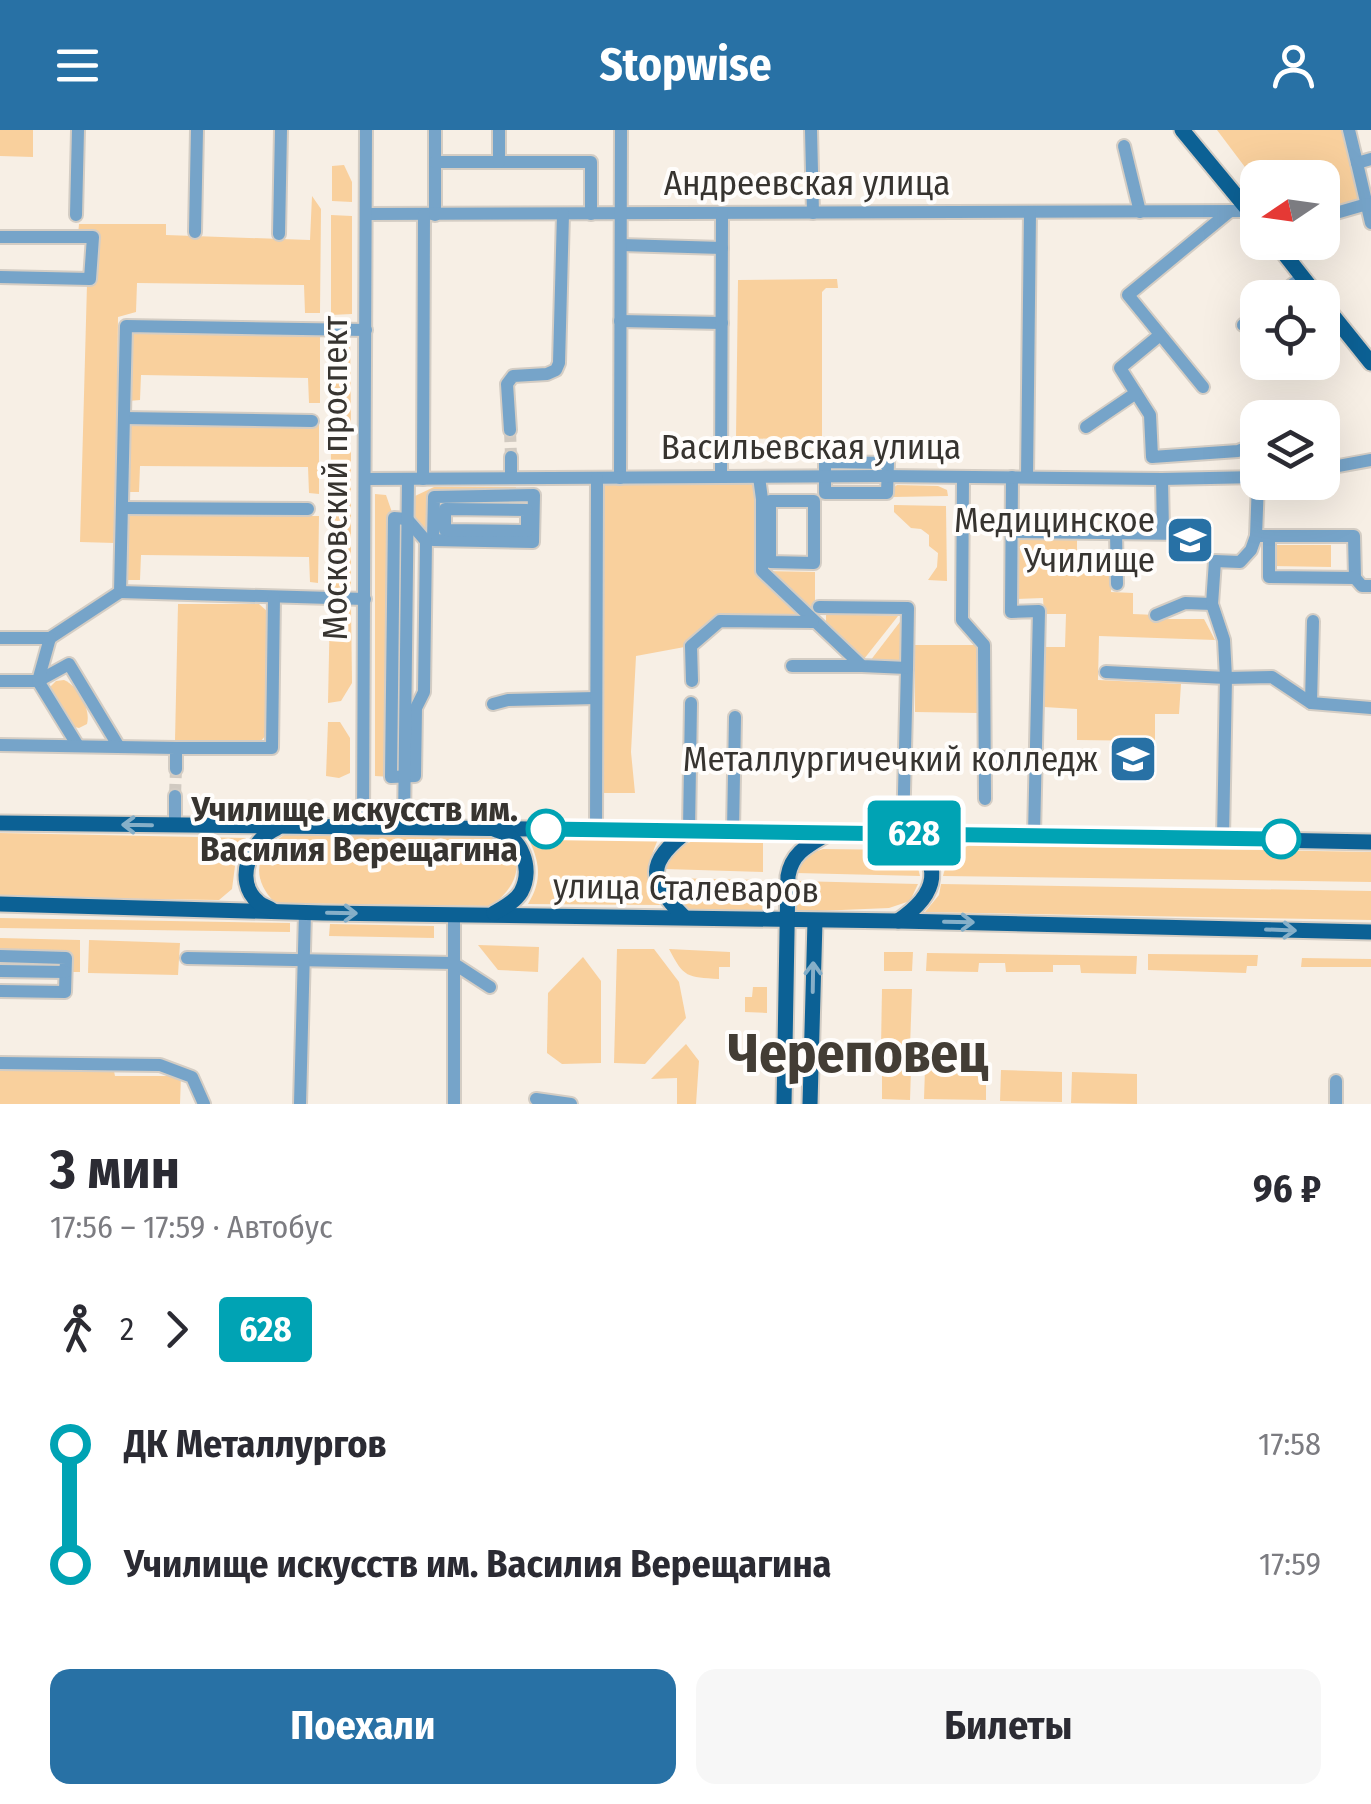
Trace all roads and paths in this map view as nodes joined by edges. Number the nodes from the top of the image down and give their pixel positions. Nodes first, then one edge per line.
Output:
1 (78, 130) edge
2 (197, 130) edge
3 (281, 130) edge
4 (366, 130) edge
5 (436, 130) edge
6 (499, 130) edge
7 (621, 130) edge
8 (811, 130) edge
9 (1182, 130) edge
10 (1349, 130) edge
11 (1124, 146) dead end
12 (1364, 161) edge
13 (436, 162) junction
14 (499, 162) junction
15 (1240, 201) edge
16 (1366, 204) junction
17 (1230, 211) junction
18 (1030, 212) junction
19 (1140, 212) junction
20 (1340, 212) edge
21 (812, 213) junction
22 (366, 214) junction
23 (430, 214) junction
24 (562, 214) junction
25 (591, 214) junction
26 (622, 214) junction
27 (722, 214) junction
28 (1240, 214) edge
29 (76, 215) dead end
30 (1371, 224) edge
31 (196, 232) dead end
32 (280, 234) dead end
33 (0, 237) edge
34 (622, 245) junction
35 (722, 248) junction
36 (1289, 260) edge
37 (0, 277) edge
38 (1302, 277) junction
39 (1298, 280) edge
40 (1304, 280) edge
41 (620, 321) junction
42 (722, 324) junction
43 (1340, 324) edge
44 (366, 330) junction
45 (1160, 334) junction
46 (1371, 363) edge
47 (1203, 388) dead end
48 (1136, 393) junction
49 (124, 418) junction
50 (312, 421) dead end
51 (1086, 427) dead end
52 (510, 430) tunnel mouth
53 (1238, 451) joint
54 (511, 456) tunnel mouth
55 (1371, 460) edge
56 (1340, 466) edge
57 (721, 477) junction
58 (759, 477) junction
59 (963, 477) junction
60 (1020, 477) junction
61 (1239, 477) joint
62 (511, 478) junction
63 (528, 478) junction
64 (597, 478) junction
65 (620, 478) junction
66 (366, 479) junction
67 (408, 479) junction
68 (423, 479) junction
69 (1162, 479) junction
70 (1260, 500) edge
71 (527, 502) junction
72 (122, 508) junction
73 (308, 509) dead end
74 (765, 517) junction
75 (1012, 532) junction
76 (1116, 532) junction
77 (1162, 532) junction
78 (1187, 534) dead end
79 (1263, 536) junction
80 (1355, 578) junction
81 (1117, 584) dead end
82 (1371, 586) edge
83 (120, 592) junction
84 (274, 596) junction
85 (365, 599) junction
86 (1212, 604) junction
87 (819, 607) dead end
88 (1156, 614) dead end
89 (813, 622) junction
90 (1312, 622) dead end
91 (0, 638) edge
92 (50, 638) junction
93 (792, 666) dead end
94 (862, 666) junction
95 (907, 668) junction
96 (1106, 672) dead end
97 (1226, 678) junction
98 (0, 681) edge
99 (38, 681) junction
100 (692, 681) dead end
101 (596, 698) junction
102 (691, 703) dead end
103 (1312, 703) junction
104 (493, 704) dead end
105 (1371, 708) edge
106 (735, 718) dead end
107 (0, 745) edge
108 (78, 746) junction
109 (119, 747) junction
110 (176, 748) junction
111 (984, 758) junction
112 (1036, 759) junction
113 (176, 769) tunnel mouth
114 (176, 796) tunnel mouth
115 (985, 799) dead end
116 (0, 823) edge
117 (175, 825) junction
118 (281, 826) junction
119 (363, 827) junction
120 (404, 828) junction
121 (490, 828) junction
122 (596, 830) junction
123 (689, 830) junction
124 (733, 831) junction
125 (830, 832) junction
126 (903, 833) junction
127 (1034, 834) junction
128 (1223, 838) junction
129 (1371, 842) edge
130 (0, 904) edge
131 (274, 911) junction
132 (305, 912) junction
133 (454, 915) junction
134 (490, 915) junction
135 (684, 918) junction
136 (787, 920) junction
137 (815, 921) junction
138 (898, 921) junction
139 (1371, 932) edge
140 (0, 956) edge
141 (186, 958) dead end
142 (304, 960) junction
143 (453, 963) junction
144 (0, 970) edge
145 (66, 972) junction
146 (490, 987) dead end
147 (0, 990) edge
148 (0, 1063) edge
149 (1336, 1081) dead end
150 (536, 1099) dead end
151 (204, 1104) edge
152 (300, 1104) edge
153 (454, 1104) edge
154 (571, 1104) edge
155 (784, 1104) edge
156 (810, 1104) edge
157 (1336, 1104) edge

1 - 29 street
2 - 31 street
3 - 32 street
4 - 22 street, Московский проспект
5 - 13 street
6 - 14 street
7 - 26 street
8 - 21 street
9 - 15 main road
10 - 12 street
11 - 19 street
12 - 16 street
13 - 14 street
13 - 23 street
14 - 25 street
16 - 20 street
16 - 30 street
17 - 19 street, Андреевская улица
17 - 28 street, Андреевская улица
17 - 45 street
18 - 19 street, Андреевская улица
18 - 21 street, Андреевская улица
18 - 60 street
21 - 27 street, Андреевская улица
22 - 23 street, Андреевская улица
22 - 44 street, Московский проспект
23 - 24 street, Андреевская улица
23 - 68 street
24 - 25 street, Андреевская улица
24 - 52 street
25 - 26 street, Андреевская улица
26 - 27 street, Андреевская улица
26 - 34 street
27 - 35 street
33 - 37 street
34 - 35 street
34 - 41 street
35 - 42 street
36 - 38 main road
38 - 39 street
38 - 40 main road
41 - 42 street
41 - 65 street
42 - 57 street
43 - 46 main road
44 - 49 street
44 - 66 street, Московский проспект
45 - 47 street
45 - 48 street
48 - 51 street
48 - 53 street
49 - 50 street
49 - 72 street
53 - 61 street
54 - 62 street
55 - 56 street
57 - 58 street, Васильевская улица
57 - 65 street, Васильевская улица
58 - 59 street, Васильевская улица
58 - 74 street
59 - 60 street, Васильевская улица
59 - 111 street
60 - 69 street, Васильевская улица
60 - 75 street
61 - 69 street, Васильевская улица
62 - 63 street, Васильевская улица
62 - 68 street, Васильевская улица
63 - 64 street, Васильевская улица
63 - 71 street
64 - 65 street, Васильевская улица
64 - 101 street
66 - 67 street, Васильевская улица
66 - 85 street, Московский проспект
67 - 68 street, Васильевская улица
67 - 120 street
69 - 77 street
70 - 79 street
71 - 71 street
72 - 73 street
72 - 83 street
74 - 74 street
74 - 89 street
75 - 76 street
75 - 112 street
76 - 77 street
76 - 81 street
77 - 78 street
79 - 80 street
79 - 80 street
79 - 86 street
80 - 82 street
83 - 84 street
83 - 92 street
84 - 85 street
84 - 110 street
85 - 119 street, Московский проспект
86 - 88 street
86 - 97 street
87 - 95 street
89 - 94 street
89 - 100 street
90 - 103 street
91 - 92 street
92 - 99 street
93 - 94 street
94 - 95 street
95 - 126 street
96 - 97 street
97 - 103 street
97 - 128 street
98 - 99 street
99 - 108 street
99 - 109 street
101 - 104 street
101 - 122 street
102 - 123 street
103 - 105 street
106 - 124 street
107 - 108 street
108 - 109 street
109 - 110 street
110 - 113 street
111 - 112 street
111 - 115 street
112 - 127 street
114 - 117 street
117 -> 116 main road, улица Сталеваров
117 - 118 main road, улица Сталеваров
118 - 119 main road, улица Сталеваров
118 - 131 main road
119 - 120 main road, улица Сталеваров
120 - 121 main road, улица Сталеваров
121 - 122 main road, улица Сталеваров
121 - 134 main road
122 - 123 main road, улица Сталеваров
123 - 124 main road, улица Сталеваров
123 - 135 main road
124 - 125 main road, улица Сталеваров
125 - 126 main road, улица Сталеваров
125 - 136 main road
126 - 127 main road, улица Сталеваров
126 - 138 main road
127 - 128 main road, улица Сталеваров
128 - 129 main road, улица Сталеваров
130 - 131 main road, улица Сталеваров
131 - 132 main road, улица Сталеваров
132 -> 133 main road, улица Сталеваров
132 - 142 street
133 - 134 main road, улица Сталеваров
133 - 143 street
134 - 135 main road, улица Сталеваров
135 - 136 main road, улица Сталеваров
136 - 137 main road, улица Сталеваров
136 - 155 main road
137 - 138 main road, улица Сталеваров
156 -> 137 main road
138 -> 139 main road, улица Сталеваров
140 - 145 street
141 - 142 street
142 - 143 street
142 - 152 street
143 - 146 street
143 - 153 street
144 - 145 street
145 - 147 street
148 - 151 street
149 - 157 street
150 - 154 street

